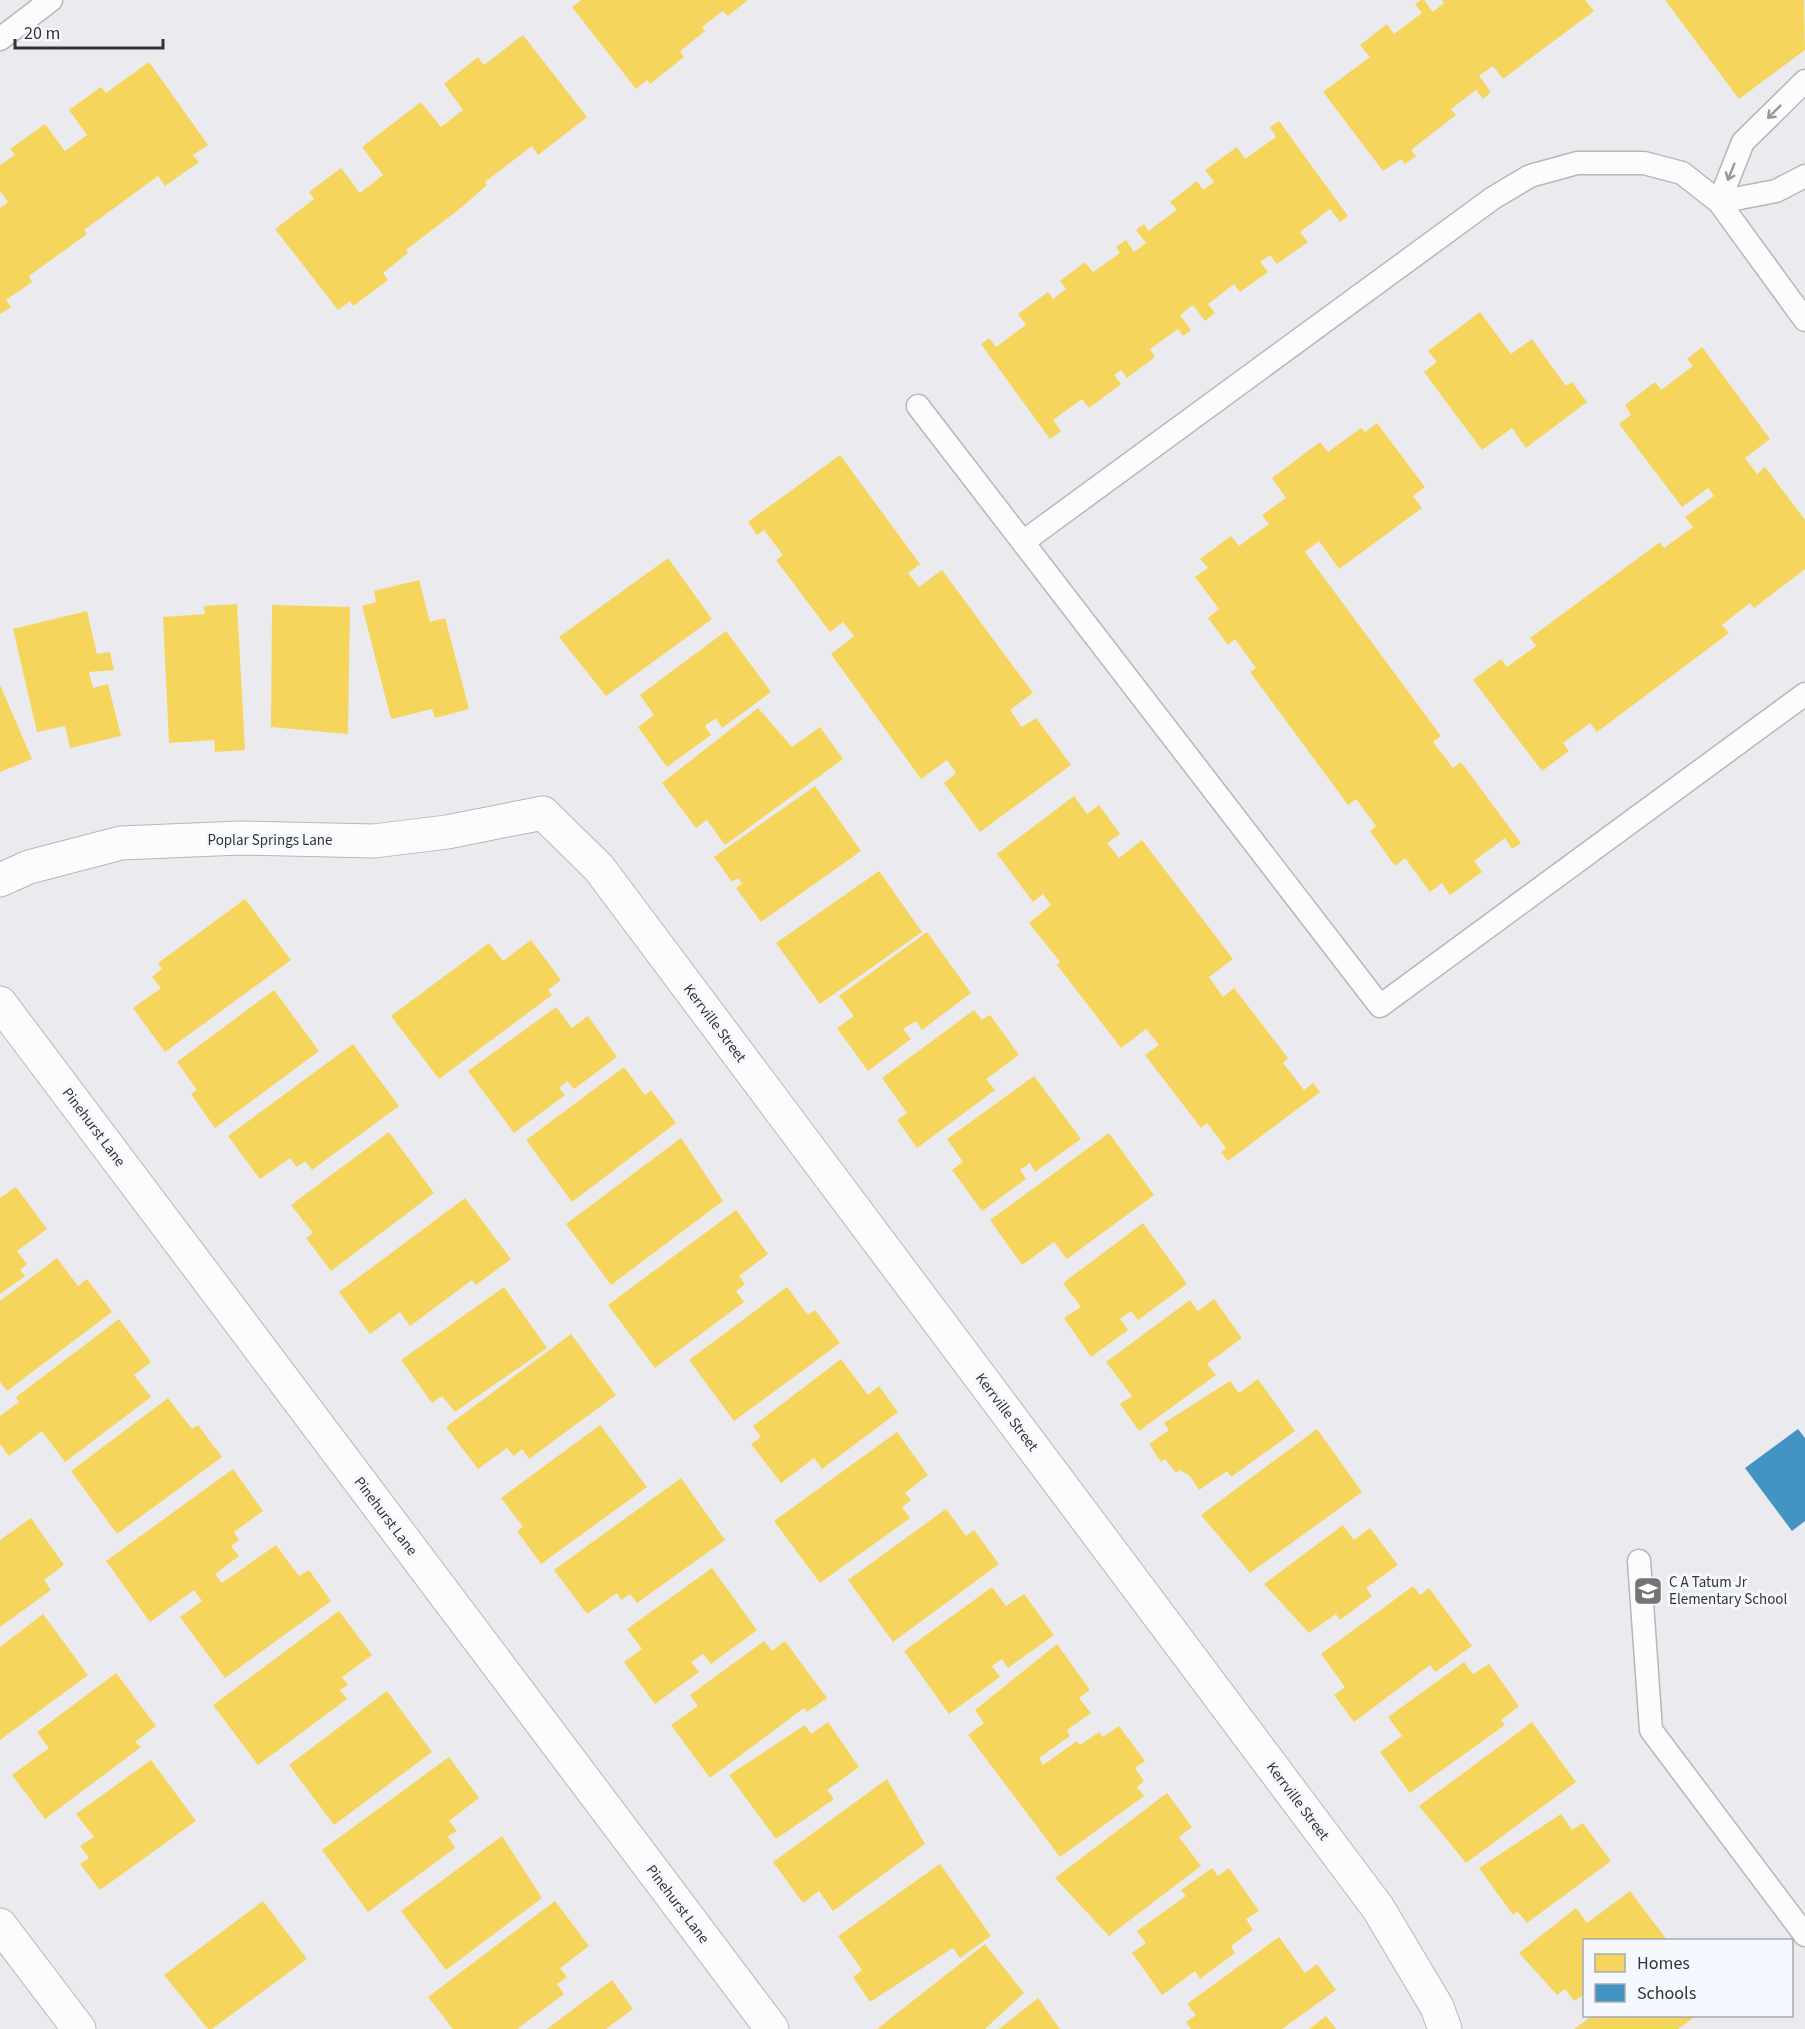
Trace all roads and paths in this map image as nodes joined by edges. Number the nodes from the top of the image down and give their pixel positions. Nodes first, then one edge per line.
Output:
1 (51, 0) edge
2 (0, 39) edge
3 (1805, 81) edge
4 (1805, 176) edge
5 (1719, 202) junction
6 (1805, 320) edge
7 (918, 406) dead end
8 (1023, 542) junction
9 (1805, 694) edge
10 (543, 813) joint
11 (0, 880) edge
12 (0, 1003) edge
13 (1639, 1561) dead end
14 (0, 1924) edge
15 (1805, 1935) edge
16 (79, 2029) edge
17 (772, 2029) edge
18 (1445, 2029) edge

1 - 2 lane
3 -> 5 lane
4 - 5 lane
5 - 6 lane
5 - 8 lane
7 - 8 lane
8 - 9 lane
10 - 11 street, Poplar Springs Lane
10 - 18 street, Kerrville Street
12 - 17 street, Pinehurst Lane
13 - 15 lane
14 - 16 street

